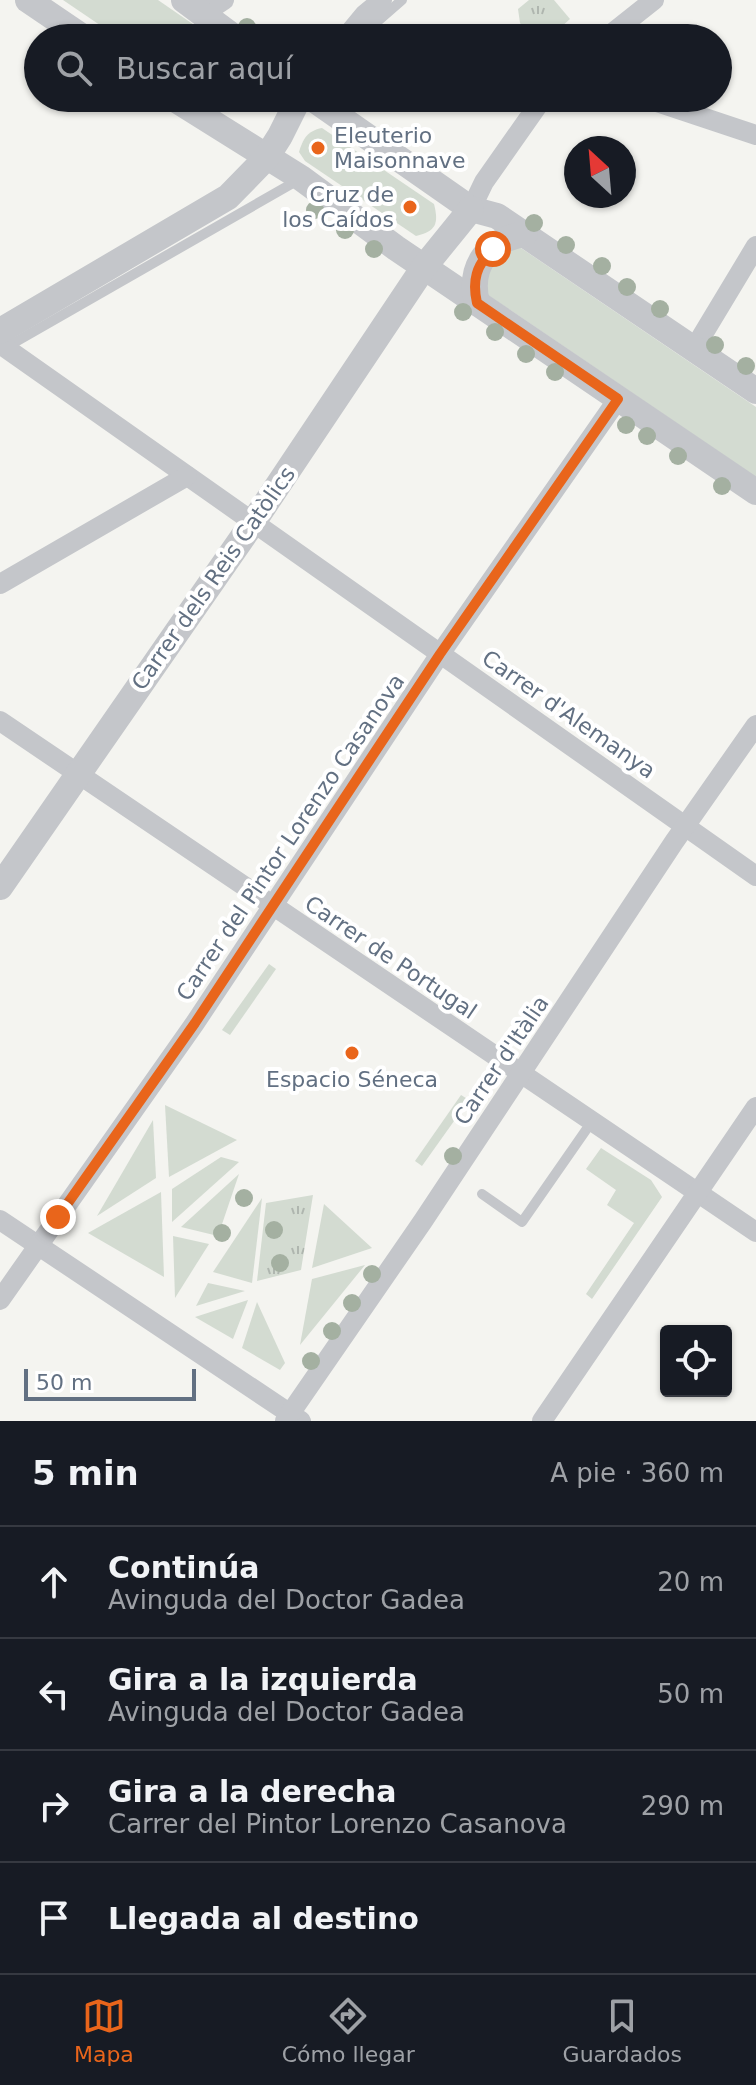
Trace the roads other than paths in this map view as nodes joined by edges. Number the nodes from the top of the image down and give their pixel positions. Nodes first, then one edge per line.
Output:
1 (28, 0) edge
2 (382, 0) edge
3 (402, 0) edge
4 (654, 0) edge
5 (204, 5) edge
6 (63, 24) edge
7 (222, 24) edge
8 (357, 24) edge
9 (374, 24) edge
10 (624, 24) edge
11 (195, 112) edge
12 (292, 112) edge
13 (332, 112) edge
14 (533, 112) edge
15 (687, 112) edge
16 (756, 135) edge
17 (266, 158) junction
18 (301, 178) junction
19 (471, 209) junction
20 (525, 234) junction
21 (756, 246) edge
22 (424, 267) junction
23 (477, 303) junction
24 (1, 344) edge
25 (694, 349) junction
26 (756, 391) edge
27 (618, 399) junction
28 (187, 476) junction
29 (756, 492) edge
30 (254, 521) junction
31 (0, 584) edge
32 (440, 654) junction
33 (0, 721) edge
34 (756, 725) edge
35 (77, 774) junction
36 (686, 826) junction
37 (756, 876) edge
38 (0, 887) edge
39 (274, 907) junction
40 (522, 1072) junction
41 (756, 1107) edge
42 (586, 1130) dead end
43 (482, 1194) dead end
44 (698, 1194) junction
45 (0, 1220) edge
46 (756, 1232) edge
47 (38, 1246) junction
48 (0, 1300) edge
49 (292, 1419) edge
50 (542, 1421) edge

1 - 6 street
2 - 8 street
3 - 9 lane
4 - 10 street
5 - 7 street
11 - 17 street
12 - 17 street
13 - 19 street
14 - 19 street
15 - 16 street
17 - 18 street
17 - 24 street
18 - 22 street
18 - 24 lane
19 - 20 street
19 - 22 street, Carrer dels Reis Catòlics
20 - 23 street
20 - 25 street
21 - 25 street
22 - 23 street
22 - 30 street, Carrer dels Reis Catòlics
23 - 27 street
24 - 28 street, Carrer d'Alemanya
25 - 26 street
27 - 29 street
27 - 32 street, Carrer del Pintor Lorenzo Casanova
28 - 30 street, Carrer d'Alemanya
28 - 31 street
30 - 32 street, Carrer d'Alemanya
30 - 35 street, Carrer dels Reis Catòlics
32 - 36 street, Carrer d'Alemanya
32 - 39 street, Carrer del Pintor Lorenzo Casanova
33 - 35 street, Carrer de Portugal
34 - 36 street, Carrer d'Itàlia
35 - 38 street, Carrer dels Reis Catòlics
35 - 39 street, Carrer de Portugal
36 - 37 street, Carrer d'Alemanya
36 - 40 street, Carrer d'Itàlia
39 - 40 street, Carrer de Portugal
39 - 47 street, Carrer del Pintor Lorenzo Casanova
40 - 44 street, Carrer de Portugal
40 - 49 street, Carrer d'Itàlia
41 - 44 street
42 - 43 lane
44 - 46 street, Carrer de Portugal
44 - 50 street
45 - 47 street
47 - 48 street, Carrer del Pintor Lorenzo Casanova
47 - 49 street

